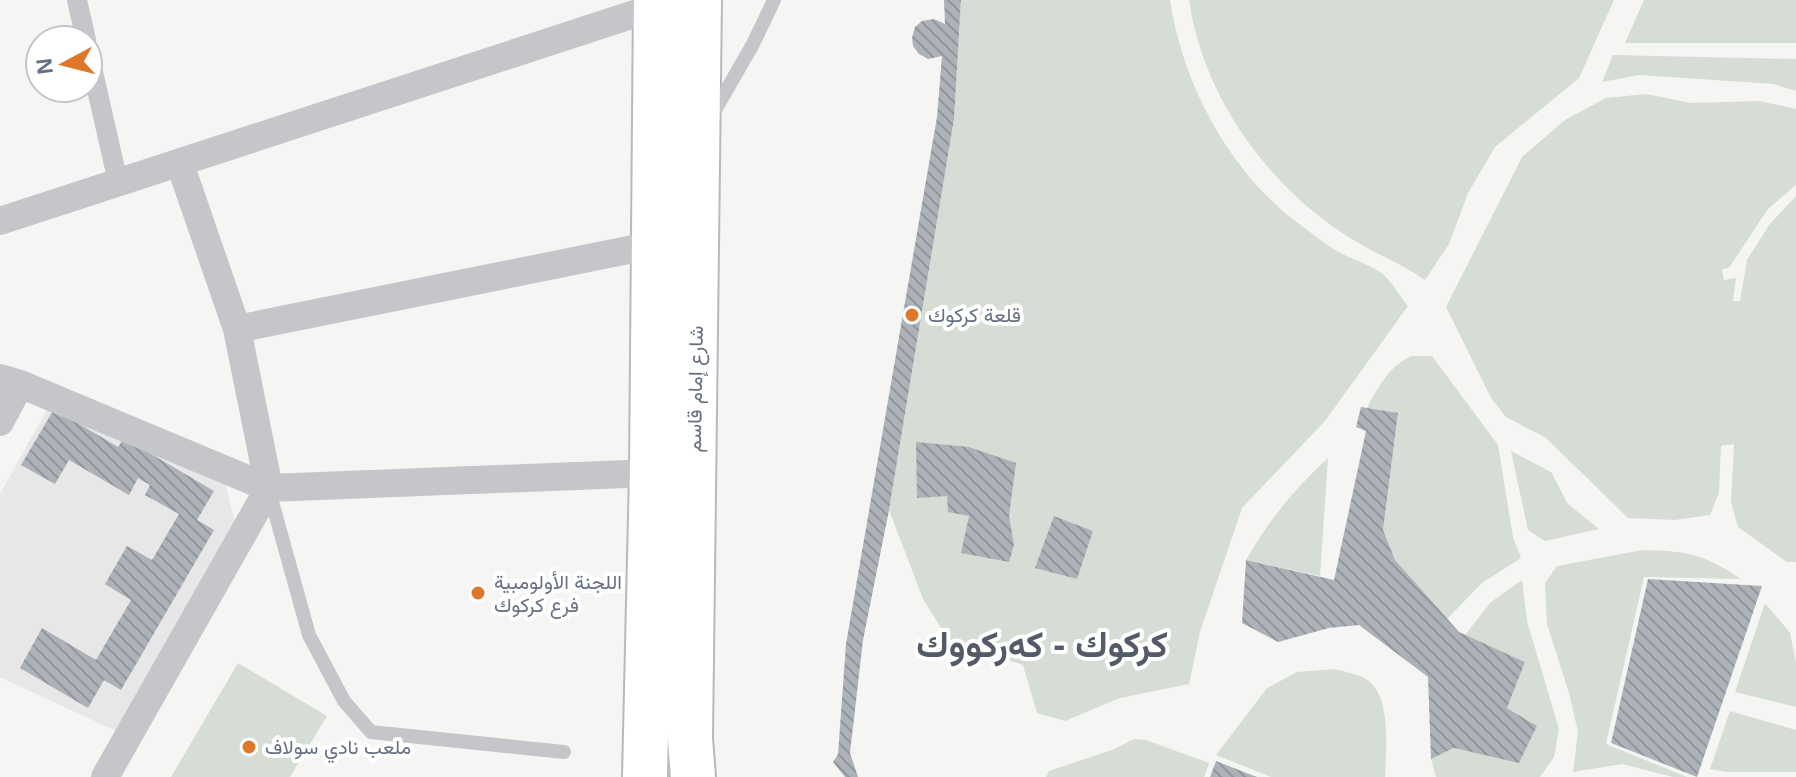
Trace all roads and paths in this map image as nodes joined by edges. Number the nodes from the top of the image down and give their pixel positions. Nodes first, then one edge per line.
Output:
1 (77, 0) edge
2 (699, 0) edge
3 (774, 0) edge
4 (656, 4) edge
5 (82, 24) edge
6 (100, 104) edge
7 (698, 142) junction
8 (180, 164) junction
9 (118, 182) junction
10 (0, 221) edge
11 (653, 245) junction
12 (237, 329) junction
13 (10, 381) edge
14 (0, 422) edge
15 (652, 473) junction
16 (269, 488) junction
17 (564, 752) dead end
18 (105, 777) edge
19 (645, 777) edge
20 (693, 777) edge

1 - 5 street
2 - 7 main road, شارع إمام قاسم
3 - 7 lane
4 - 8 street
4 - 11 main road
6 - 9 street
7 - 20 main road, شارع إمام قاسم
8 - 9 street
8 - 12 street
9 - 10 street
11 - 12 street
11 - 15 main road
12 - 16 street
13 - 14 street
13 - 16 street
15 - 16 street
15 - 19 main road
16 - 17 lane
16 - 18 street

